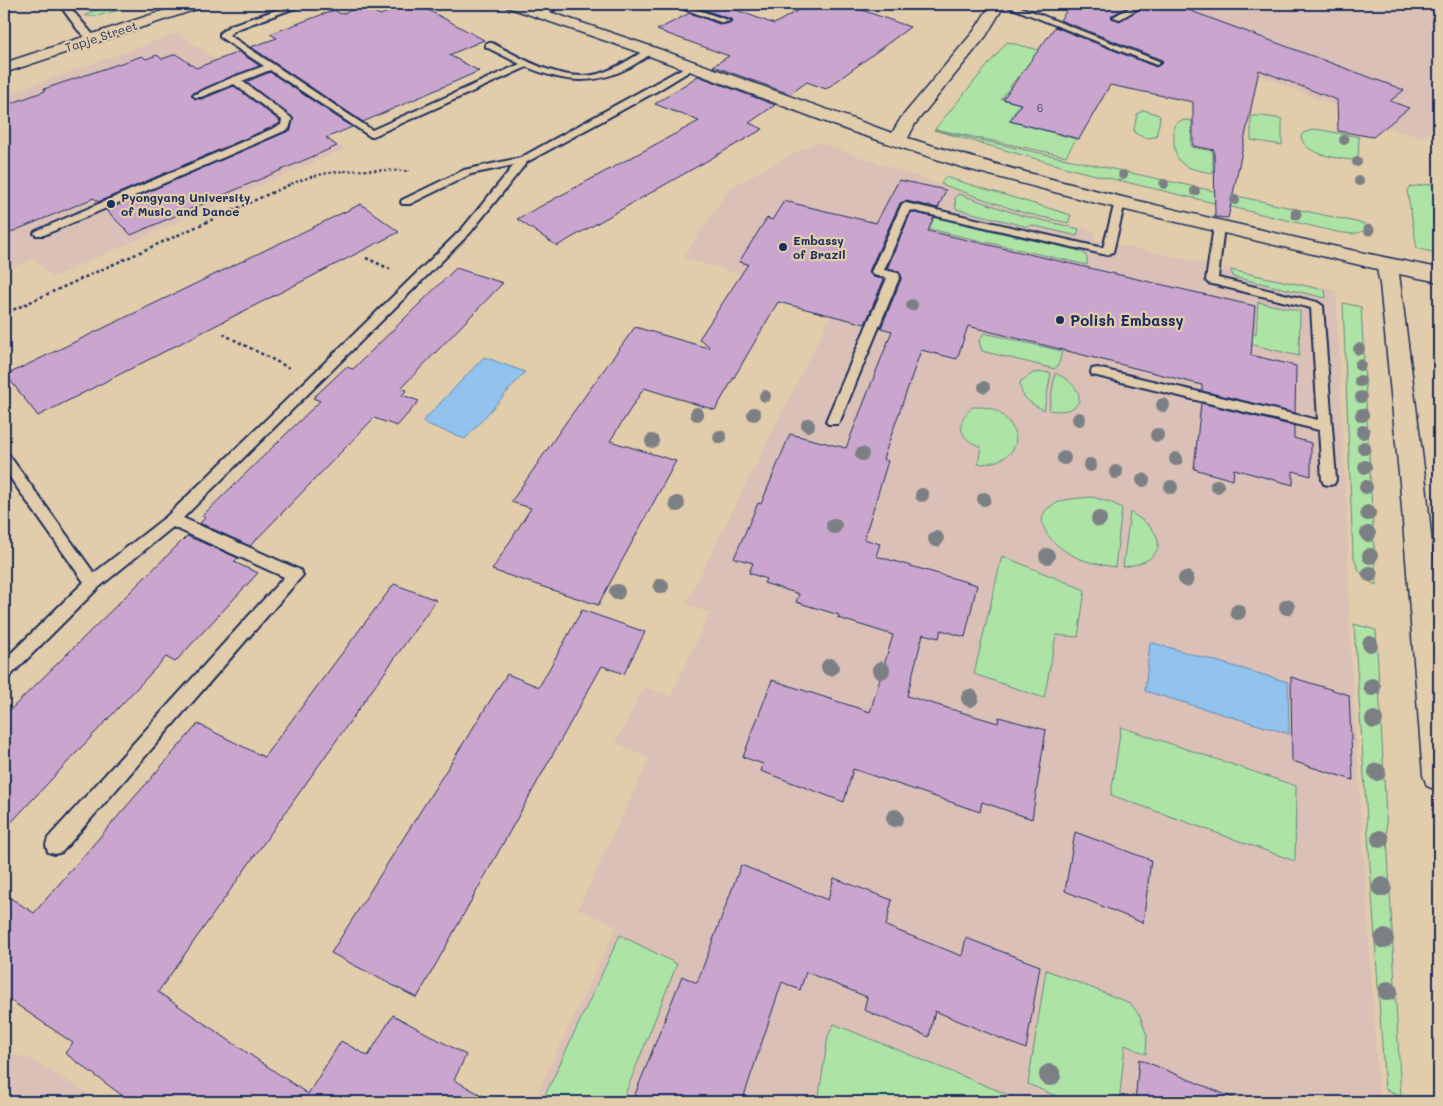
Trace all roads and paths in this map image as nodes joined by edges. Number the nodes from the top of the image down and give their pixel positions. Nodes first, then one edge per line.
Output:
1 (63, 4) edge
2 (198, 4) edge
3 (302, 4) edge
4 (512, 4) edge
5 (563, 4) edge
6 (674, 4) edge
7 (998, 4) edge
8 (1006, 4) edge
9 (1142, 4) edge
10 (284, 6) edge
11 (540, 13) junction
12 (1116, 17) dead end
13 (726, 21) dead end
14 (92, 39) junction
15 (489, 45) dead end
16 (650, 51) junction
17 (1157, 62) dead end
18 (527, 64) junction
19 (690, 66) junction
20 (270, 67) junction
21 (4, 68) edge
22 (234, 80) junction
23 (198, 95) dead end
24 (898, 141) junction
25 (522, 160) junction
26 (440, 185) junction
27 (406, 202) dead end
28 (1120, 202) junction
29 (1219, 226) junction
30 (40, 233) dead end
31 (366, 258) dead end
32 (1386, 265) junction
33 (393, 270) dead end
34 (1439, 275) edge
35 (8, 312) dead end
36 (223, 334) dead end
37 (296, 371) dead end
38 (1097, 372) dead end
39 (833, 421) dead end
40 (1326, 427) junction
41 (4, 459) edge
42 (1329, 480) dead end
43 (172, 520) junction
44 (93, 583) junction
45 (1434, 660) edge
46 (4, 671) edge
47 (1439, 775) edge
48 (55, 845) dead end

1 - 14 lane
2 - 14 street, Tapje Street
3 - 10 lane
4 - 11 street
5 - 11 lane
6 - 13 lane
7 - 24 street
8 - 17 lane
9 - 12 lane
10 - 20 lane
11 - 16 street
14 - 21 street, Tapje Street
15 - 18 lane
16 - 18 lane
16 - 19 street
18 - 20 lane
19 - 24 street
19 - 25 lane
20 - 22 lane
22 - 23 lane
22 - 30 lane
24 - 28 street
25 - 26 lane
25 - 43 lane
26 - 27 lane
26 - 35 path
28 - 29 street
28 - 39 lane
29 - 32 street
29 - 40 lane
31 - 33 path
32 - 34 street
32 - 45 street
36 - 37 path
38 - 40 lane
40 - 42 lane
41 - 44 lane
43 - 44 lane
43 - 48 lane
44 - 46 lane
45 - 47 street

